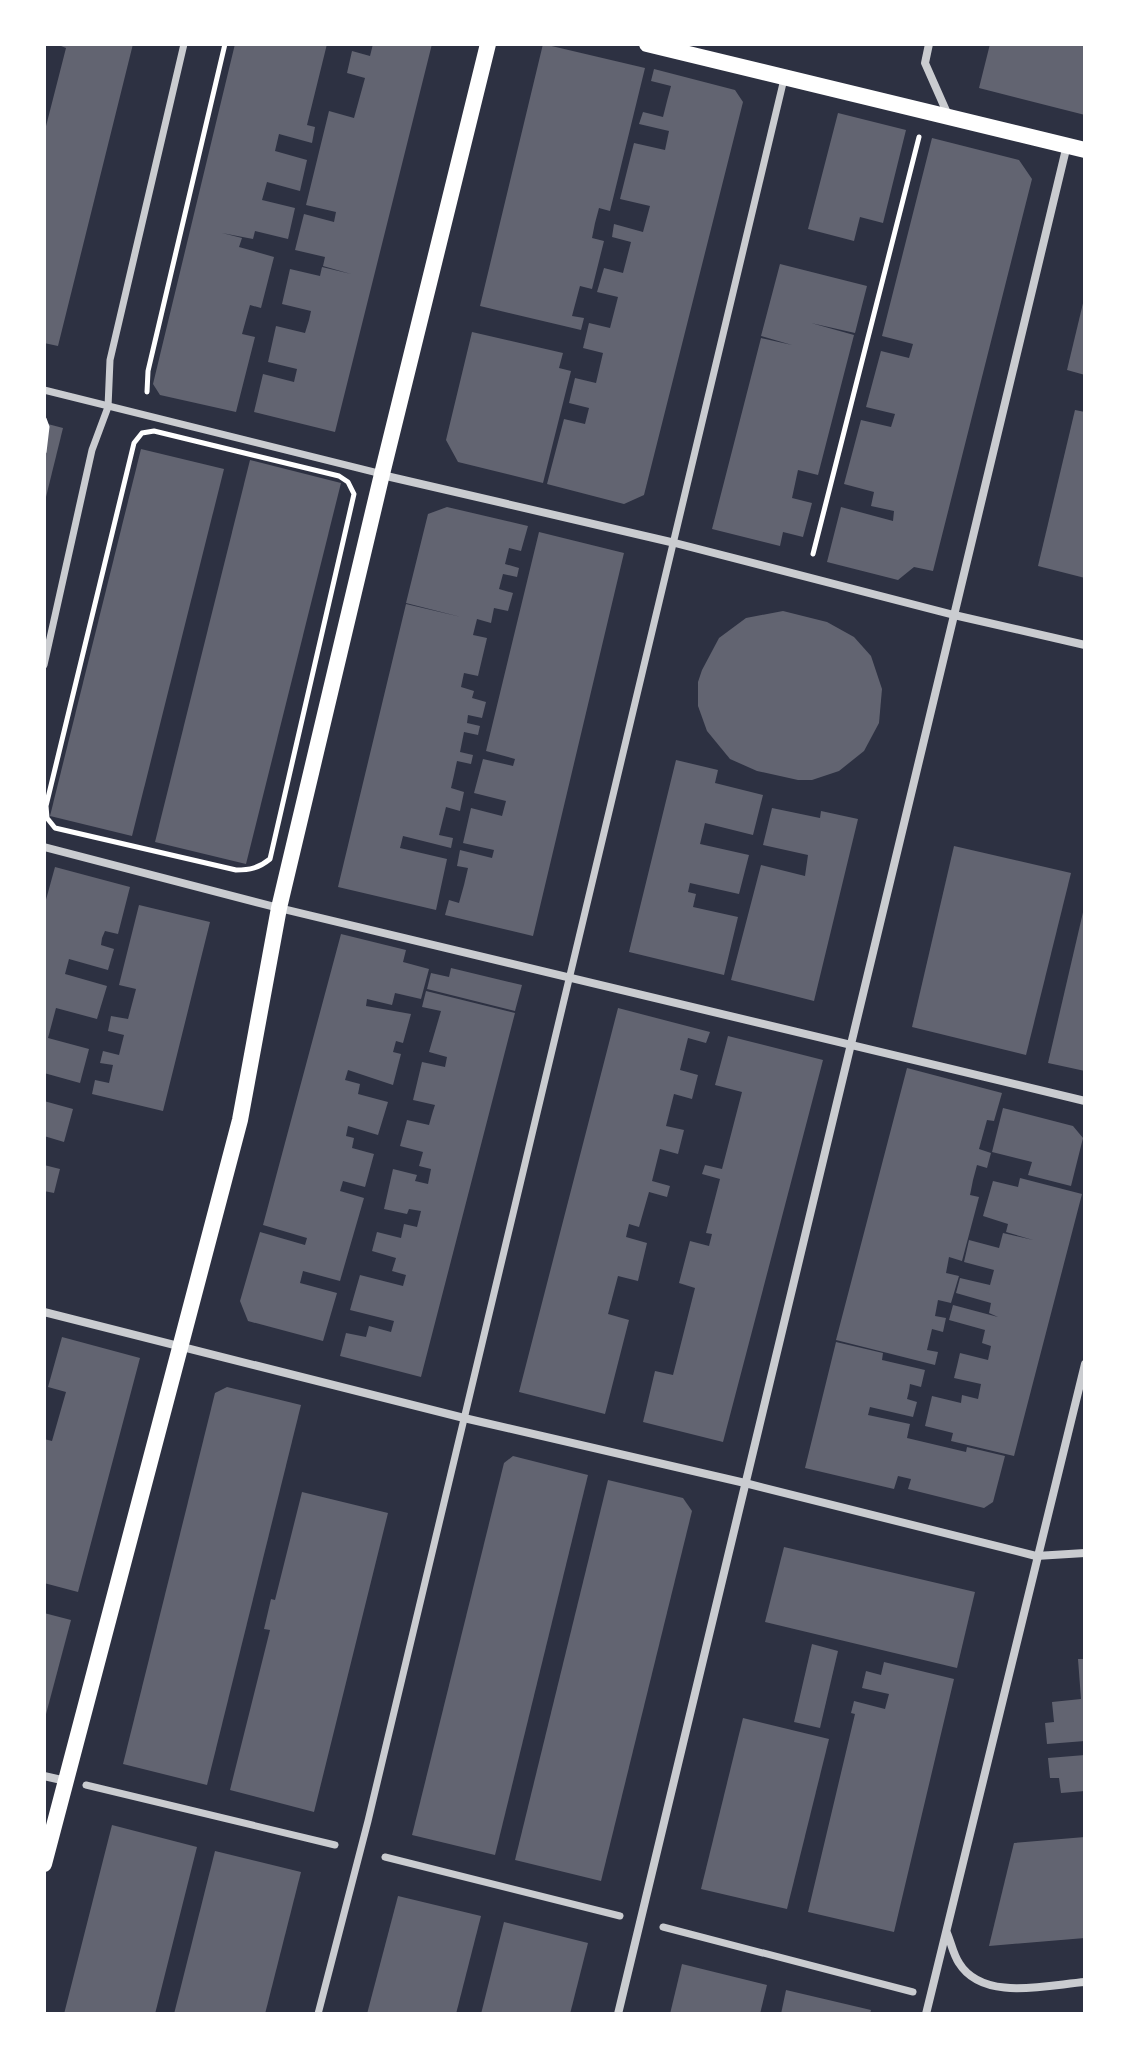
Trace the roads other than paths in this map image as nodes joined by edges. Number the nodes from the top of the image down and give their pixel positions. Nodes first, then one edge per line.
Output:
1 (184, 44) edge
2 (488, 44) edge
3 (647, 44) edge
4 (929, 44) edge
5 (785, 77) junction
6 (949, 116) junction
7 (1067, 145) junction
8 (1085, 150) edge
9 (44, 390) edge
10 (108, 407) junction
11 (382, 474) junction
12 (675, 543) junction
13 (954, 615) junction
14 (1085, 645) edge
15 (44, 665) edge
16 (44, 847) edge
17 (279, 908) junction
18 (569, 976) junction
19 (851, 1046) junction
20 (1085, 1101) edge
21 (44, 1312) edge
22 (181, 1346) junction
23 (1085, 1364) edge
24 (464, 1418) junction
25 (745, 1483) junction
26 (1085, 1553) edge
27 (1036, 1556) junction
28 (44, 1776) edge
29 (66, 1781) junction
30 (86, 1785) dead end
31 (335, 1845) dead end
32 (385, 1857) dead end
33 (44, 1864) edge
34 (620, 1916) dead end
35 (663, 1927) dead end
36 (946, 1931) junction
37 (1085, 1982) edge
38 (913, 1992) dead end
39 (318, 2014) edge
40 (618, 2014) edge
41 (926, 2014) edge

1 - 10 street
2 - 11 main road
3 - 5 main road
4 - 6 street
5 - 6 main road
5 - 12 street
6 - 7 main road
7 - 8 main road
7 - 13 street
9 - 10 street
10 - 11 street
10 - 15 street
11 - 12 street
11 - 17 main road
12 - 13 street
12 - 18 street
13 - 14 street
13 - 19 street
16 - 17 street
17 - 18 street
17 - 22 main road
18 - 19 street
18 - 24 street
19 - 20 street
19 - 25 street
21 - 22 street
22 - 24 street
22 - 29 main road
23 - 27 street
24 - 25 street
24 - 39 street
25 - 27 street
25 - 40 street
26 - 27 street
27 - 36 street
28 - 29 street
29 - 33 main road
30 - 31 street
32 - 34 street
35 - 38 street
36 - 37 street
36 - 41 street

